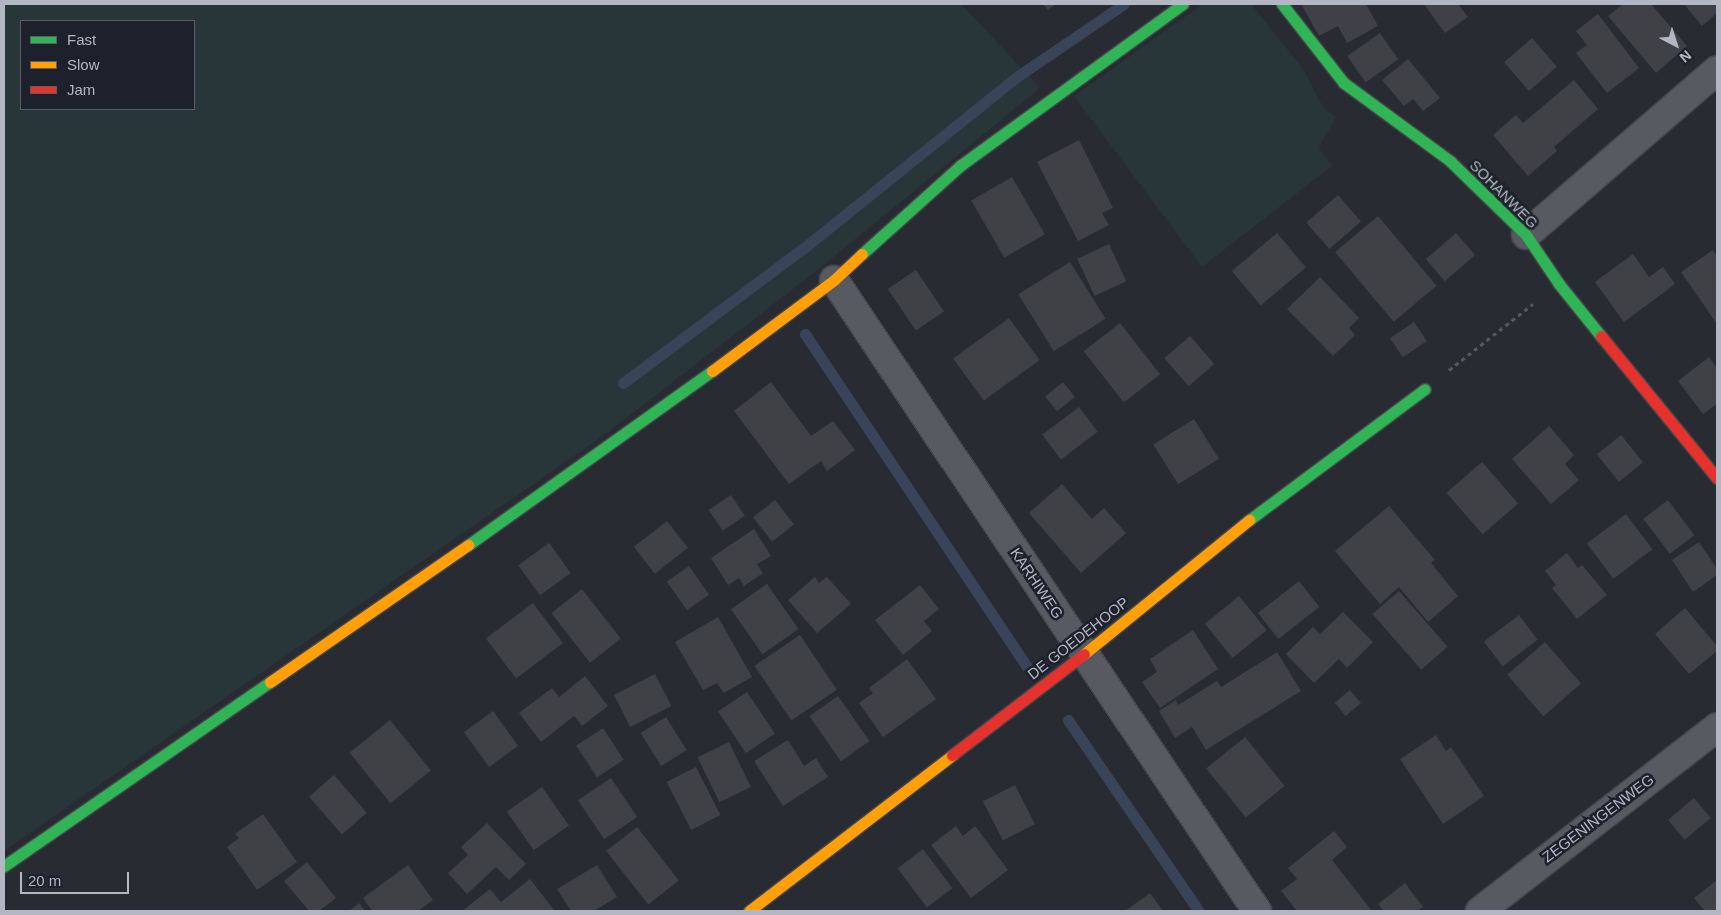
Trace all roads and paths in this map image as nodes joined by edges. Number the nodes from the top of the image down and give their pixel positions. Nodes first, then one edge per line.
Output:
1 (1183, 4) edge
2 (1282, 4) edge
3 (1717, 70) edge
4 (1526, 235) junction
5 (834, 280) junction
6 (1559, 284) junction
7 (1425, 389) joint
8 (1717, 478) edge
9 (1084, 654) junction
10 (1717, 727) edge
11 (4, 866) edge
12 (749, 911) edge
13 (1257, 911) edge
14 (1480, 911) edge

1 - 5 street
2 - 4 street, SOHANWEG
3 - 4 street
4 - 6 street, SOHANWEG
5 - 9 street, KARHIWEG
5 - 11 street
6 - 7 path
6 - 8 street, SOHANWEG
7 - 9 street, DE GOEDEHOOP
9 - 12 street, DE GOEDEHOOP
9 - 13 street, KARHIWEG
10 - 14 street, ZEGENINGENWEG

